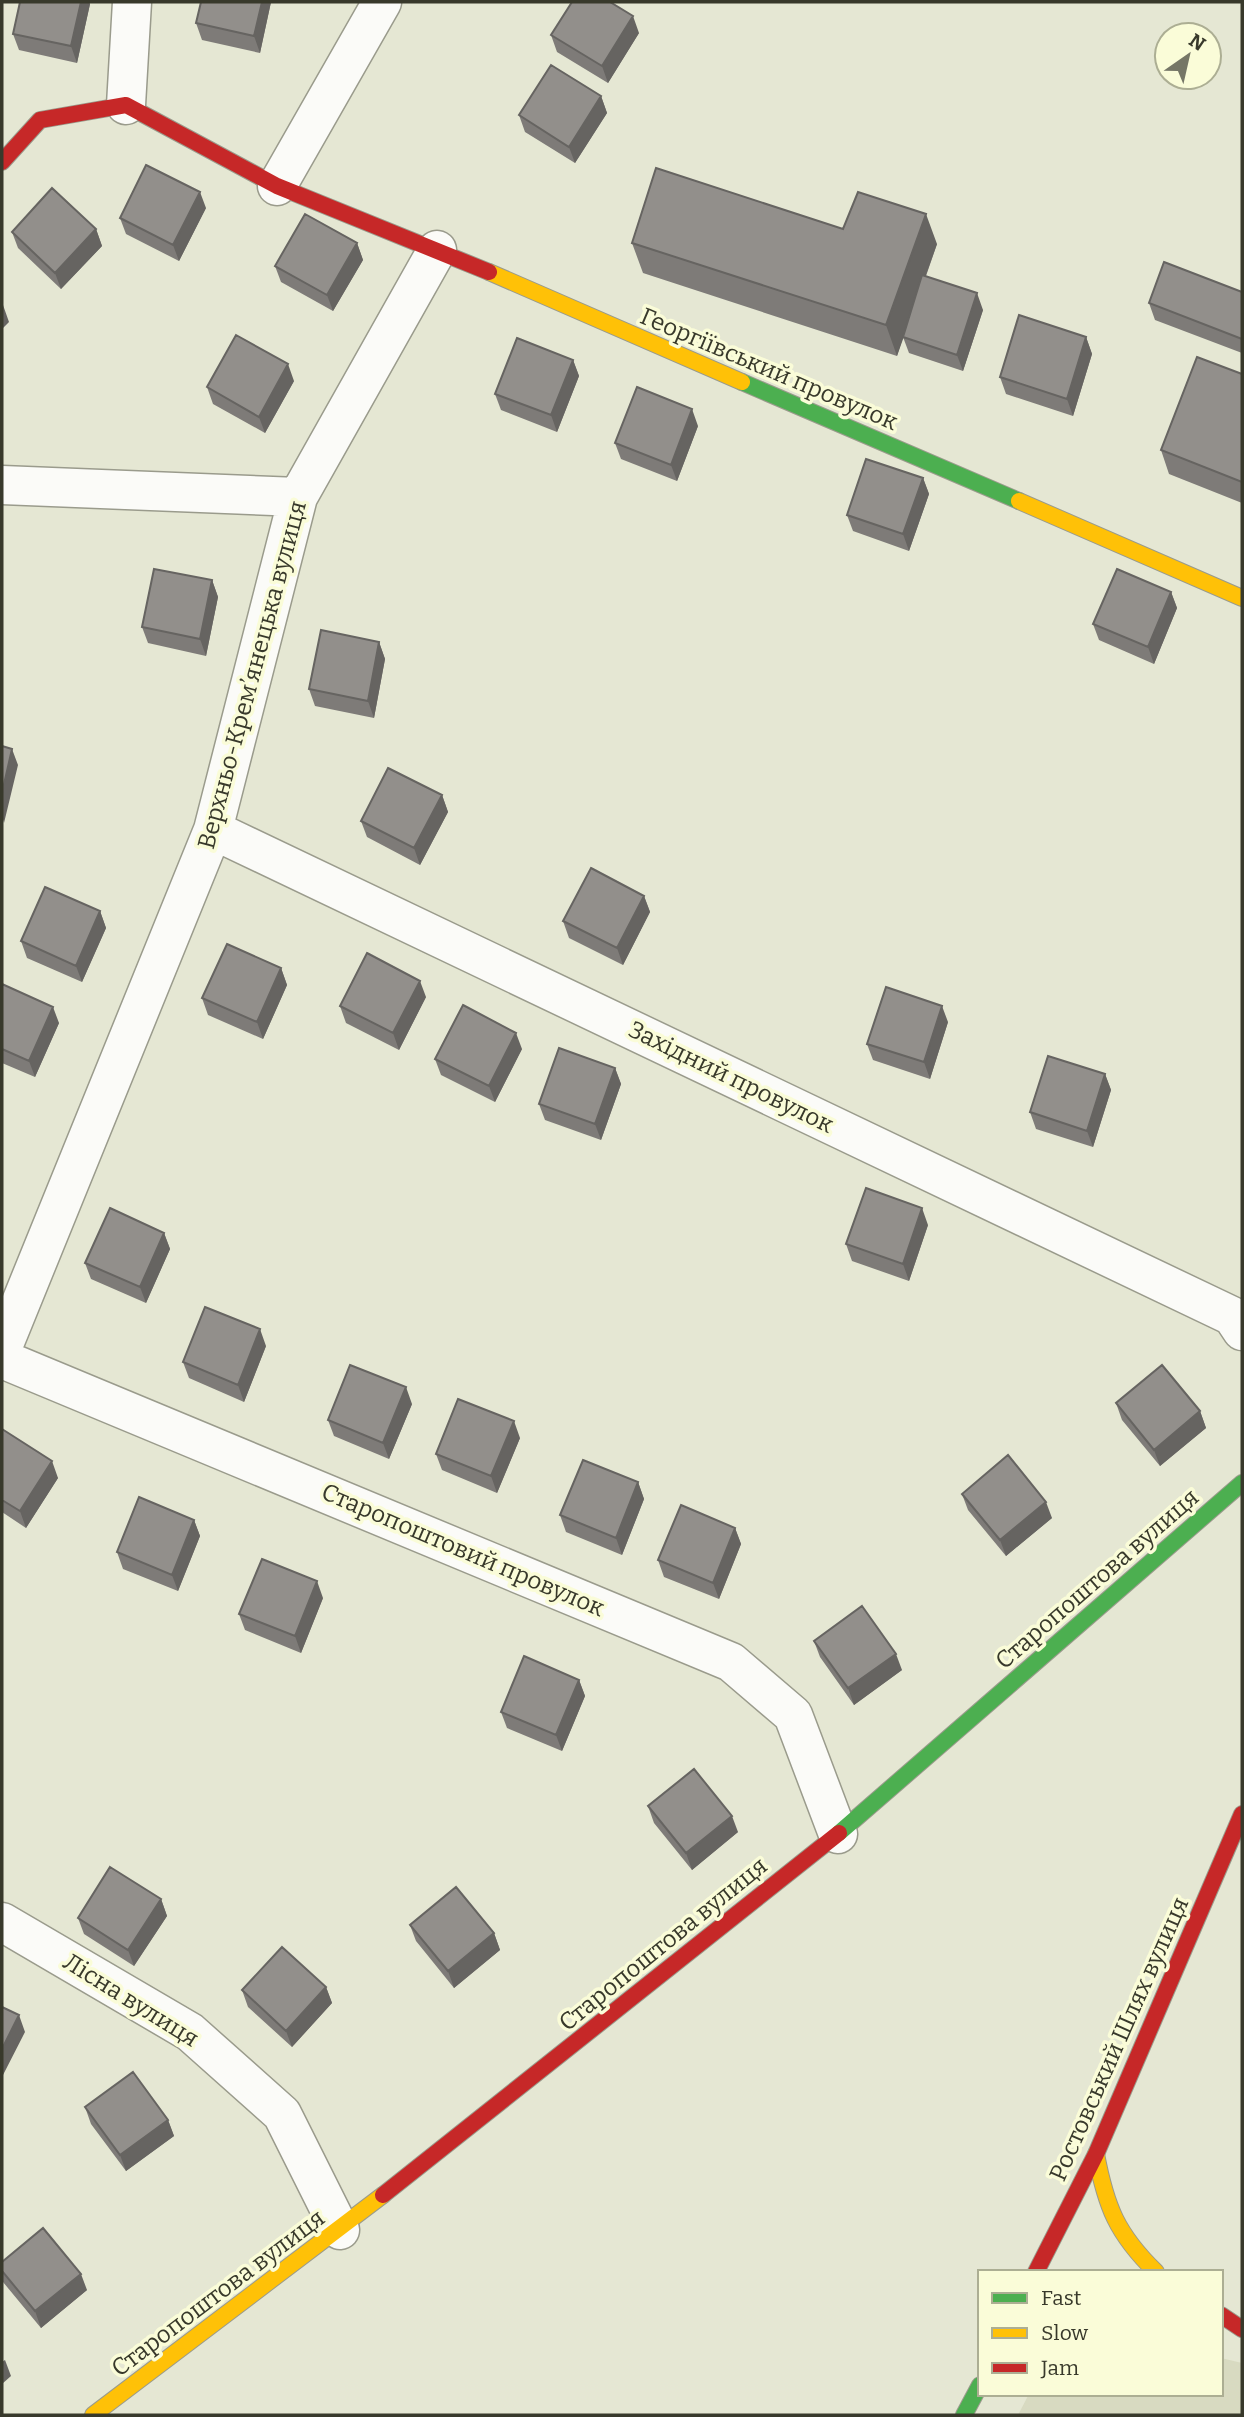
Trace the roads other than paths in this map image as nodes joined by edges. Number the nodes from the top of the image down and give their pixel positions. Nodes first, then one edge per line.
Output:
1 (132, 2) edge
2 (382, 2) edge
3 (126, 105) junction
4 (2, 162) edge
5 (277, 186) junction
6 (437, 250) junction
7 (2, 485) edge
8 (298, 497) junction
9 (1242, 598) edge
10 (213, 830) junction
11 (1242, 1331) edge
12 (2, 1349) edge
13 (2, 1359) edge
14 (1242, 1483) edge
15 (1240, 1818) edge
16 (838, 1833) junction
17 (2, 1922) edge
18 (1096, 2154) junction
19 (340, 2230) junction
20 (1037, 2270) edge
21 (1154, 2270) edge
22 (1223, 2316) edge
23 (1242, 2329) edge
24 (1223, 2331) edge
25 (1242, 2336) edge
26 (978, 2389) edge
27 (93, 2415) edge
28 (964, 2415) edge

1 - 3 street
2 - 5 street
3 - 4 main road
3 - 5 main road, Георгіївський провулок
5 - 6 main road, Георгіївський провулок
6 - 8 street, Верхньо-Крем’янецька вулиця
6 - 9 main road, Георгіївський провулок
7 - 8 street
8 - 10 street, Верхньо-Крем’янецька вулиця
10 - 11 street, Західний провулок
10 - 12 street, Верхньо-Крем’янецька вулиця
13 - 16 street, Старопоштовий провулок
14 - 16 main road, Старопоштова вулиця
15 - 18 main road, Ростовський Шлях вулиця
16 - 19 main road, Старопоштова вулиця
17 - 19 street, Лісна вулиця
18 - 20 main road, Ростовський Шлях вулиця
18 - 21 main road
19 - 27 main road, Старопоштова вулиця
22 - 23 main road
24 - 25 main road
26 - 28 main road

